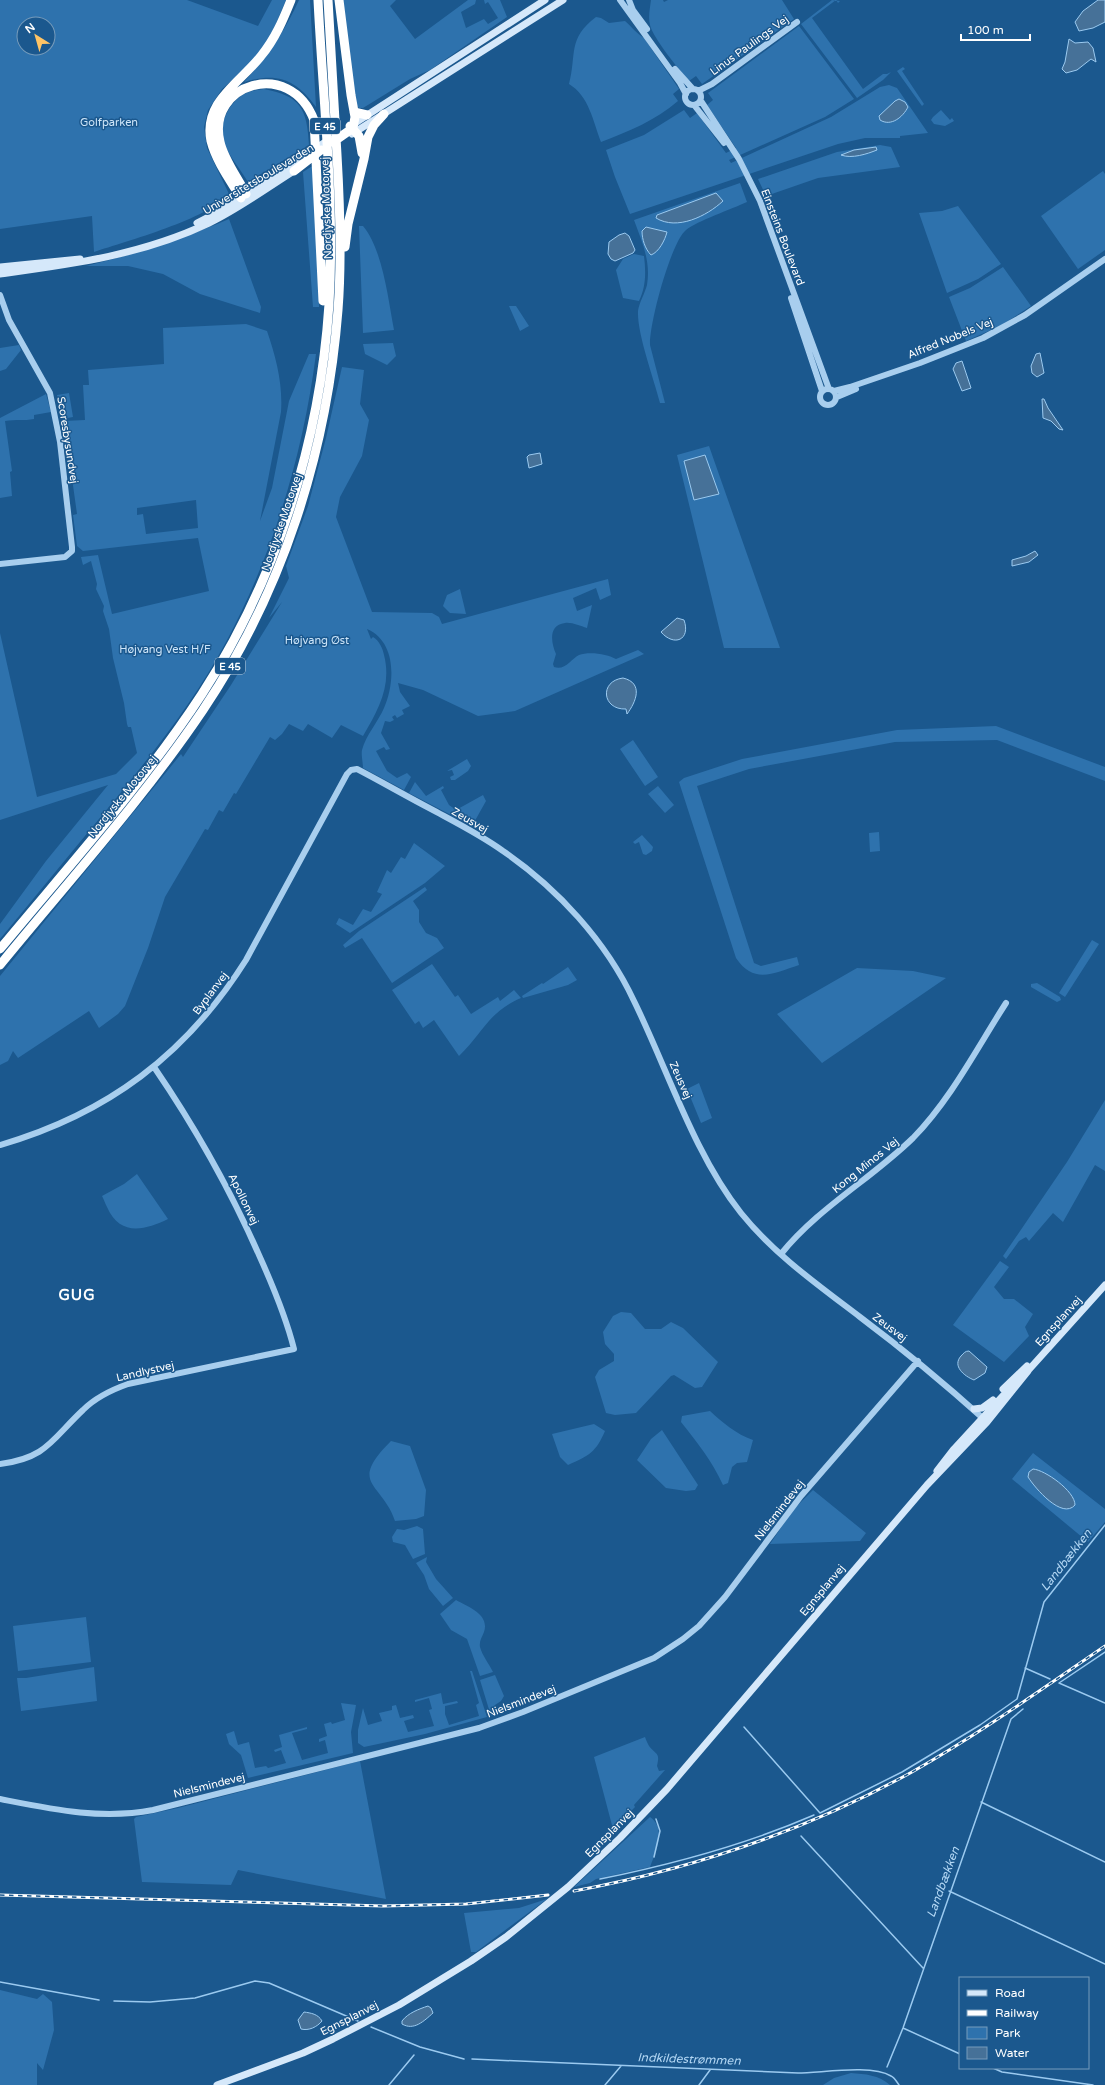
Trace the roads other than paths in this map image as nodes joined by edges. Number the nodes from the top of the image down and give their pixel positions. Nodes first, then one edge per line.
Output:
1 (292, 0) edge
2 (318, 0) edge
3 (328, 0) edge
4 (339, 0) edge
5 (545, 0) edge
6 (563, 0) edge
7 (620, 0) edge
8 (629, 0) edge
9 (797, 22) dead end
10 (686, 94) junction
11 (698, 94) junction
12 (694, 105) junction
13 (354, 112) junction
14 (384, 114) junction
15 (368, 115) junction
16 (350, 130) junction
17 (729, 147) junction
18 (308, 158) junction
19 (361, 168) junction
20 (294, 171) joint
21 (243, 196) junction
22 (758, 201) junction
23 (1105, 259) edge
24 (56, 260) junction
25 (1105, 264) edge
26 (0, 267) edge
27 (0, 273) edge
28 (0, 295) edge
29 (338, 308) junction
30 (822, 391) junction
31 (833, 392) junction
32 (296, 486) junction
33 (0, 564) edge
34 (353, 769) joint
35 (0, 949) edge
36 (0, 965) edge
37 (1006, 1003) dead end
38 (154, 1067) junction
39 (0, 1145) edge
40 (781, 1254) junction
41 (1105, 1285) edge
42 (1053, 1343) junction
43 (294, 1349) joint
44 (918, 1361) junction
45 (974, 1409) junction
46 (985, 1420) junction
47 (0, 1464) edge
48 (0, 1799) edge
49 (217, 2085) edge

1 - 21 highway
2 - 32 highway, Nordjyske Motorvej / E 45
3 - 29 highway, Nordjyske Motorvej / E 45
4 - 13 highway
5 - 15 main road
6 - 14 main road
7 - 10 street
8 - 11 street, Einsteins Boulevard
9 - 11 street, Linus Paulings Vej
10 - 11 street
10 - 12 street, Einsteins Boulevard
11 - 12 street
11 - 17 street, Einsteins Boulevard
12 - 17 street, Einsteins Boulevard
13 - 15 highway
13 - 16 highway
14 - 16 main road
14 - 19 highway
15 - 16 main road
16 - 18 highway
16 - 19 highway
17 - 22 street, Einsteins Boulevard
18 - 20 highway
18 - 21 main road, Universitetsboulevarden
19 - 29 highway
20 - 27 main road, Universitetsboulevarden
21 - 24 main road, Universitetsboulevarden
21 - 32 highway
22 - 30 street, Einsteins Boulevard
22 - 31 street, Einsteins Boulevard
23 - 31 street, Alfred Nobels Vej
24 - 26 main road, Universitetsboulevarden
24 - 27 main road
25 - 31 street, Alfred Nobels Vej
28 - 33 street, Scoresbysundvej
29 - 36 highway, Nordjyske Motorvej / E 45
30 - 31 street
30 - 31 street, Einsteins Boulevard
32 - 35 highway, Nordjyske Motorvej / E 45
34 - 38 street, Byplanvej
34 - 40 street, Zeusvej
37 - 40 street, Kong Minos Vej
38 - 39 street, Byplanvej
38 - 43 street, Apollonvej
40 - 44 street, Zeusvej
41 - 42 main road, Egnsplanvej
42 - 45 main road
42 - 46 main road, Egnsplanvej
43 - 47 street, Landlystvej
44 - 45 street, Zeusvej
44 - 48 street, Nielsmindevej
45 - 46 street, Zeusvej
46 - 49 main road, Egnsplanvej

